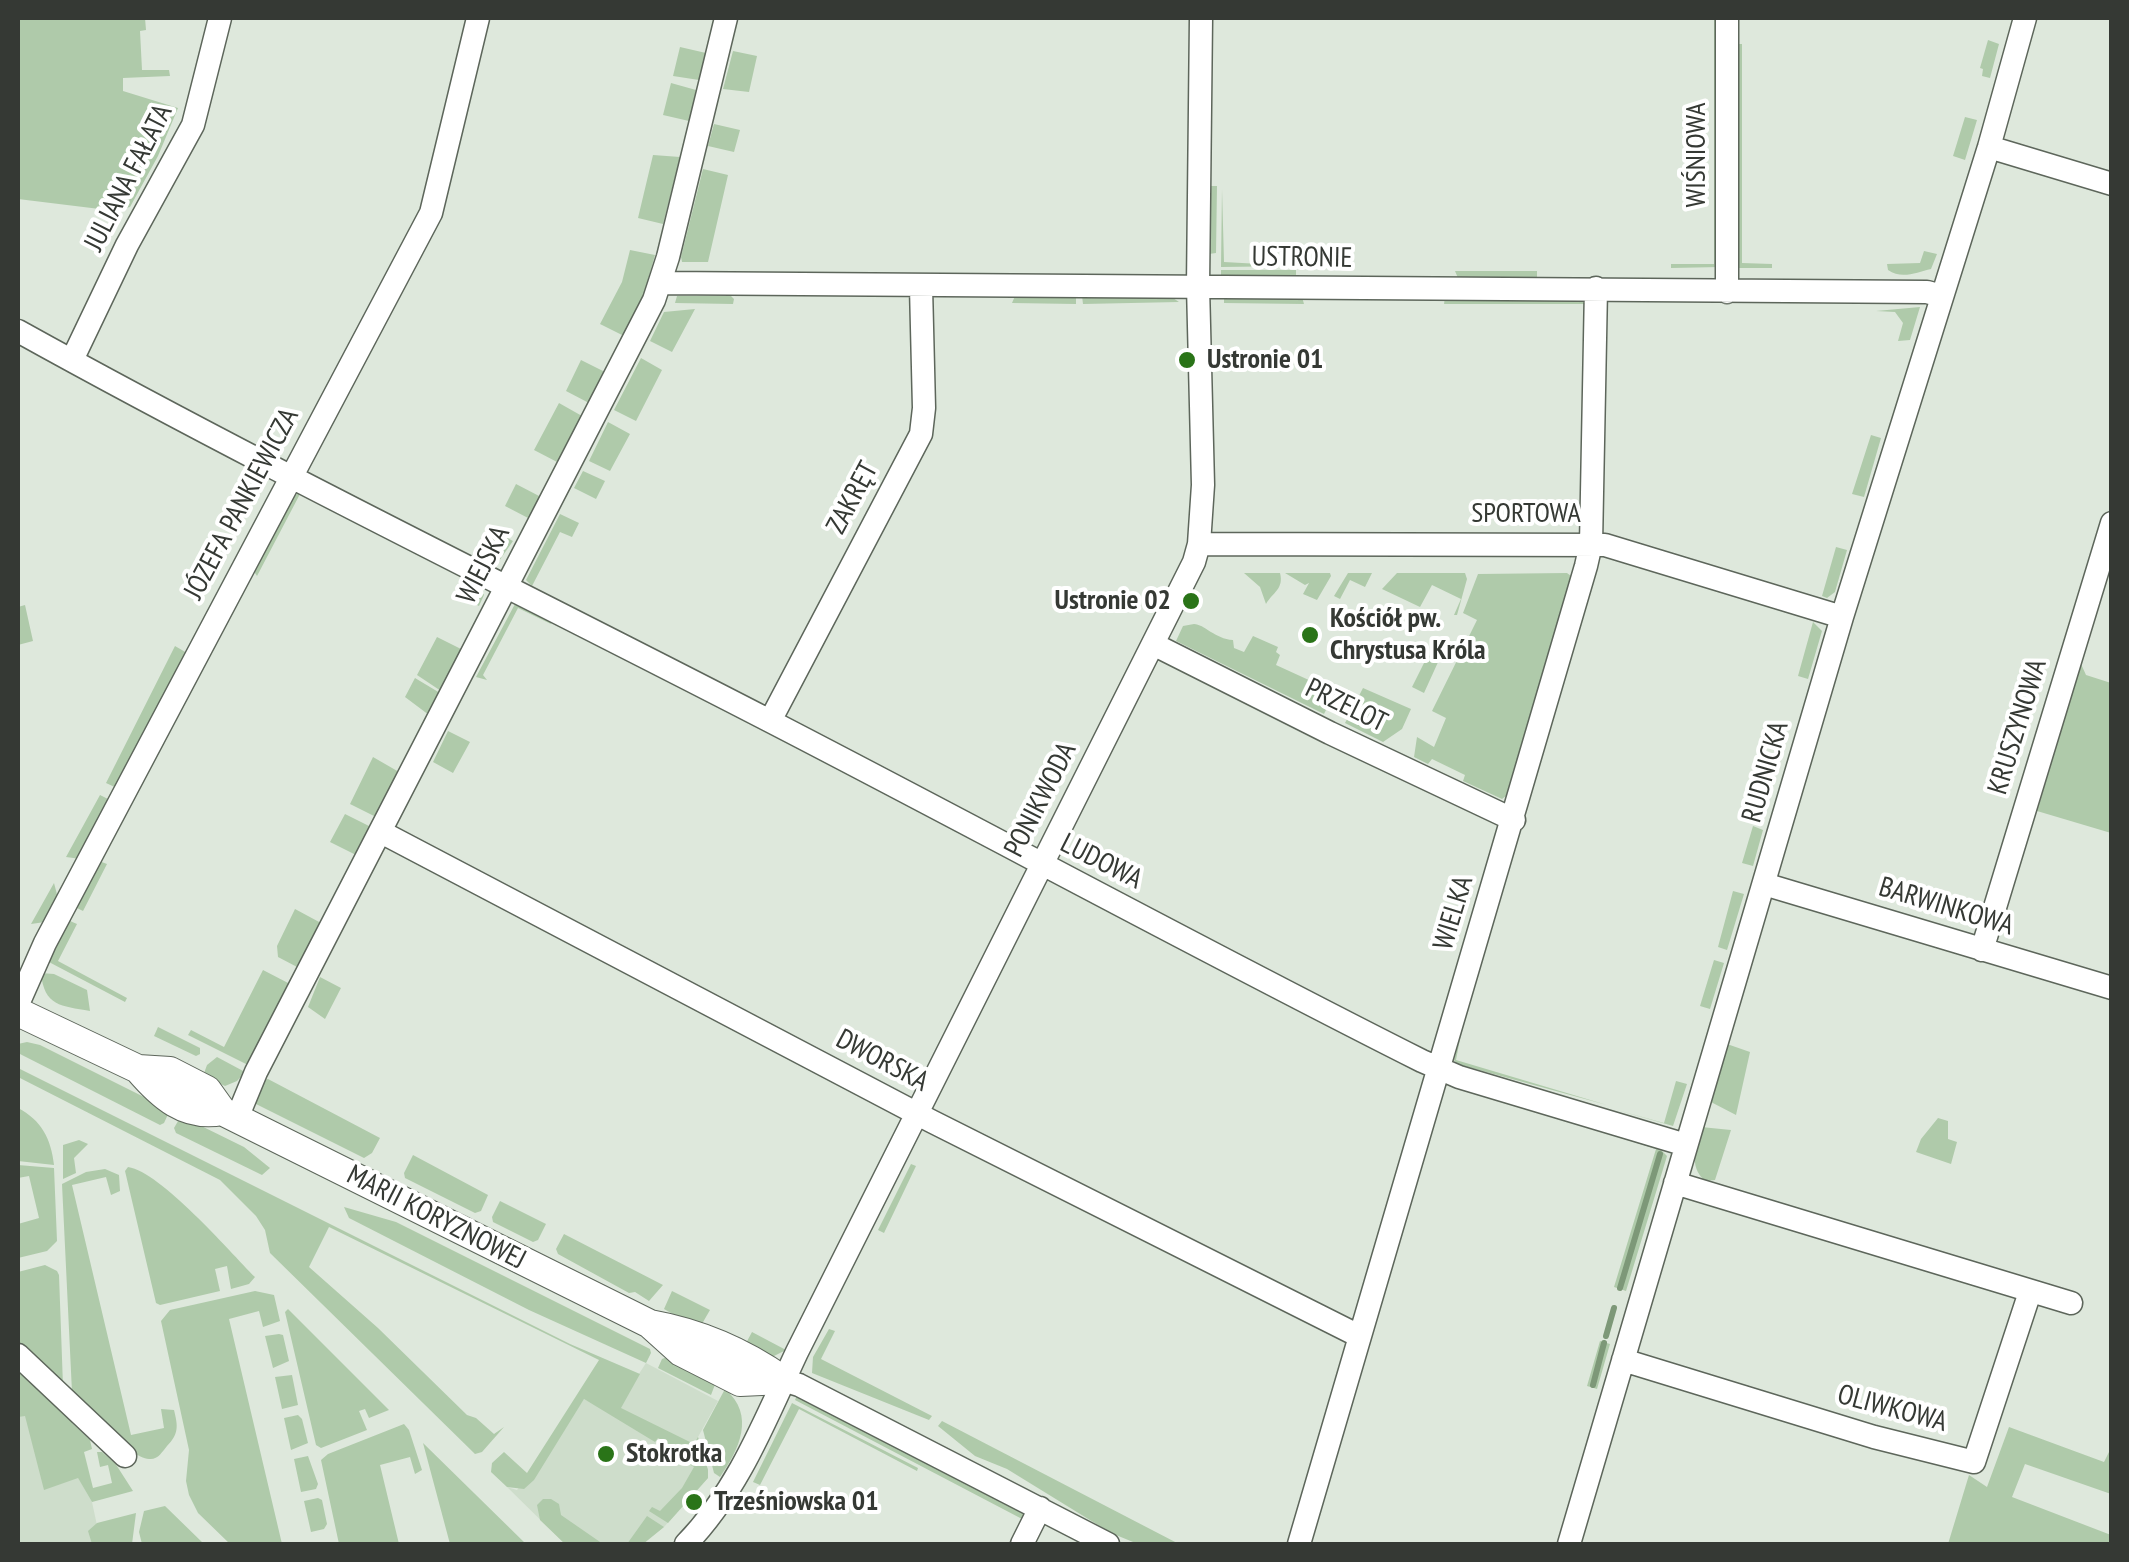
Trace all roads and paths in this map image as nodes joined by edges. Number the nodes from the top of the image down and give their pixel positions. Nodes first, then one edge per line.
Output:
1 (220, 18) edge
2 (478, 18) edge
3 (726, 18) edge
4 (1201, 18) edge
5 (1727, 18) edge
6 (2025, 18) edge
7 (1989, 148) junction
8 (2112, 184) edge
9 (660, 283) junction
10 (1198, 286) junction
11 (921, 287) junction
12 (1596, 288) junction
13 (1727, 292) junction
14 (1942, 296) junction
15 (18, 331) edge
16 (72, 360) junction
17 (291, 477) junction
18 (2112, 523) edge
19 (1200, 544) junction
20 (1591, 544) junction
21 (507, 586) junction
22 (1842, 617) junction
23 (1153, 644) junction
24 (770, 720) junction
25 (1514, 820) junction
26 (381, 832) junction
27 (1042, 865) junction
28 (1764, 884) junction
29 (1982, 950) junction
30 (2112, 988) edge
31 (18, 1008) edge
32 (1438, 1068) junction
33 (229, 1114) junction
34 (918, 1114) junction
35 (1686, 1145) junction
36 (1674, 1182) junction
37 (2030, 1292) junction
38 (2071, 1303) dead end
39 (1359, 1336) junction
40 (18, 1355) edge
41 (1623, 1360) junction
42 (784, 1380) junction
43 (125, 1456) dead end
44 (1040, 1508) junction
45 (686, 1544) edge
46 (1022, 1544) edge
47 (1108, 1544) edge
48 (1299, 1544) edge
49 (1568, 1544) edge

1 - 16 street, JULIANA FAŁATA
2 - 17 street, JÓZEFA PANKIEWICZA
3 - 9 street, WIEJSKA
4 - 10 street, PONIKWODA
5 - 13 street, WIŚNIOWA
6 - 7 street, RUDNICKA
7 - 8 street
7 - 14 street, RUDNICKA
9 - 11 street, USTRONIE
9 - 21 street, WIEJSKA
10 - 11 street, USTRONIE
10 - 12 street, USTRONIE
10 - 19 street, PONIKWODA
11 - 24 street, ZAKRĘT
12 - 13 street, USTRONIE
12 - 20 street, WIELKA
13 - 14 street, USTRONIE
14 - 22 street, RUDNICKA
15 - 16 street, LUDOWA
16 - 17 street, LUDOWA
17 - 21 street, LUDOWA
17 - 31 street, JÓZEFA PANKIEWICZA
18 - 29 street, KRUSZYNOWA
19 - 20 street, SPORTOWA
19 - 23 street, PONIKWODA
20 - 22 street, SPORTOWA
20 - 25 street, WIELKA
21 - 24 street, LUDOWA
21 - 26 street, WIEJSKA
22 - 28 street, RUDNICKA
23 - 25 street, PRZELOT
23 - 27 street, PONIKWODA
24 - 27 street, LUDOWA
25 - 32 street, WIELKA
26 - 33 street, WIEJSKA
26 - 34 street, DWORSKA
27 - 32 street, LUDOWA
27 - 34 street, PONIKWODA
28 - 29 street, BARWINKOWA
28 - 35 street, RUDNICKA
29 - 30 street, BARWINKOWA
31 - 33 street, MARII KORYZNOWEJ
32 - 35 street, LUDOWA
32 - 39 street, WIELKA
33 - 42 street, MARII KORYZNOWEJ
34 - 39 street, DWORSKA
34 - 42 street, PONIKWODA
35 - 36 street, RUDNICKA
36 - 37 street
36 - 41 street, RUDNICKA
37 - 38 street
37 - 41 street, OLIWKOWA
39 - 48 street, WIELKA
40 - 43 street
41 - 49 street, RUDNICKA
42 - 44 street, MARII KORYZNOWEJ
42 - 45 street, PONIKWODA
44 - 46 street
44 - 47 street, MARII KORYZNOWEJ

